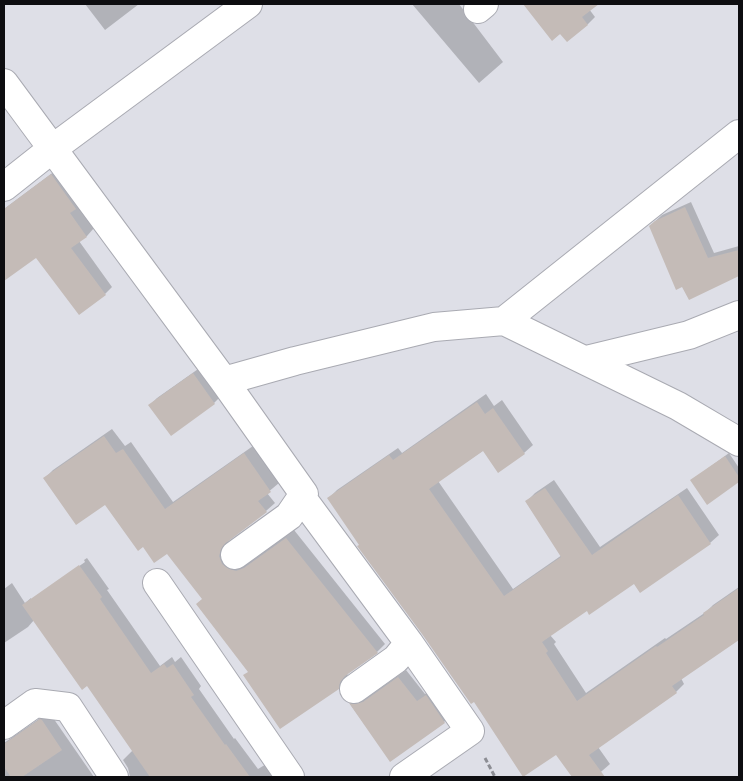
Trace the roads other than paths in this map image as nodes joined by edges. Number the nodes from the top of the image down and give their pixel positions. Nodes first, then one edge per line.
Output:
1 (248, 4) edge
2 (4, 83) edge
3 (739, 134) edge
4 (52, 149) junction
5 (4, 187) edge
6 (739, 315) edge
7 (504, 321) junction
8 (586, 360) junction
9 (224, 381) junction
10 (739, 442) edge
11 (302, 498) junction
12 (235, 554) dead end
13 (157, 583) dead end
14 (408, 643) junction
15 (354, 689) dead end
16 (4, 725) edge
17 (114, 777) edge
18 (290, 777) edge
19 (404, 777) edge

1 - 4 street
2 - 4 street
3 - 7 street
4 - 5 street
4 - 9 street
6 - 8 street
7 - 8 street
7 - 9 street
8 - 10 street
9 - 11 street
11 - 12 street
11 - 14 street
13 - 18 street
14 - 15 street
14 - 19 street
16 - 17 street

